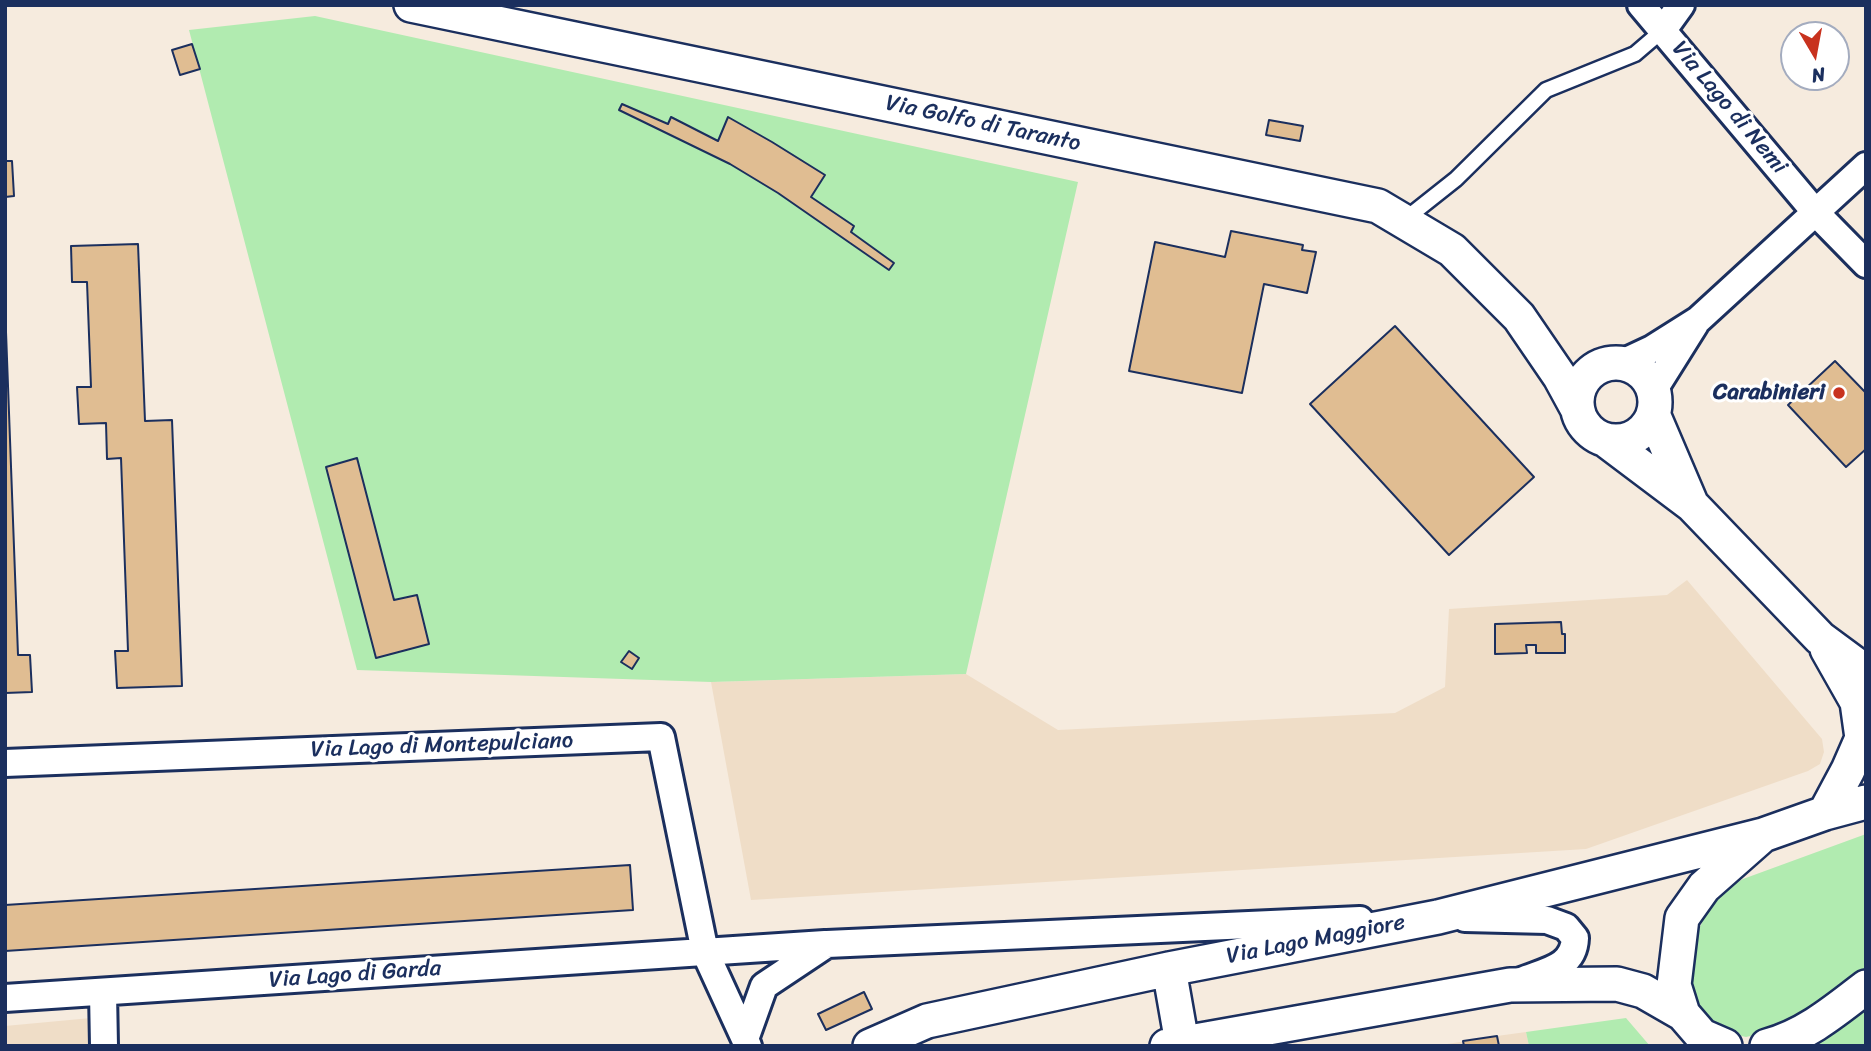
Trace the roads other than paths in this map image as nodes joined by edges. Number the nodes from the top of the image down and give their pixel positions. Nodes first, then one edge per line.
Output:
1 (411, 5) edge
2 (1640, 5) edge
3 (1681, 5) edge
4 (1663, 30) junction
5 (1866, 166) edge
6 (1816, 213) junction
7 (1403, 221) junction
8 (1866, 264) edge
9 (1519, 317) junction
10 (1698, 320) junction
11 (1610, 365) junction
12 (1653, 402) junction
13 (1578, 410) junction
14 (1607, 440) junction
15 (1692, 505) junction
16 (1820, 638) junction
17 (1866, 672) edge
18 (5, 763) edge
19 (1866, 802) edge
20 (1825, 813) junction
21 (1763, 835) junction
22 (1438, 917) junction
23 (827, 944) junction
24 (705, 952) junction
25 (1169, 969) junction
26 (1510, 985) junction
27 (1866, 987) edge
28 (103, 992) junction
29 (5, 998) edge
30 (1683, 1014) junction
31 (746, 1042) edge
32 (1174, 1044) edge
33 (104, 1046) edge
34 (870, 1046) edge
35 (1725, 1046) edge
36 (1767, 1046) edge

1 - 7 street, Via Golfo di Taranto
2 - 4 street, Via Lago di Nemi
3 - 4 street
4 - 6 street, Via Lago di Nemi
4 - 7 lane
5 - 6 street
6 - 8 street, Via Lago di Nemi
6 - 10 street
7 - 9 street, Via Golfo di Taranto
9 - 11 street, Via Golfo di Taranto
9 - 13 street, Via Golfo di Taranto
10 - 11 street
10 - 12 street
11 - 12 street
11 - 13 street
12 - 14 street
12 - 15 street
13 - 14 street
14 - 15 street
15 - 16 street
16 - 17 street
16 - 20 street
18 - 24 street, Via Lago di Montepulciano
19 - 20 street, Via Lago Maggiore
20 - 21 street, Via Lago Maggiore
21 - 22 street, Via Lago Maggiore
21 - 30 street
22 - 23 street, Via Lago di Garda
22 - 25 street, Via Lago Maggiore
22 - 26 street, Via Lago di Garda
23 - 24 street, Via Lago di Garda
23 - 31 street
24 - 28 street, Via Lago di Garda
24 - 31 street
25 - 32 street
25 - 34 street, Via Lago Maggiore
26 - 30 street
26 - 32 street
27 - 36 street
28 - 29 street, Via Lago di Garda
28 - 33 street
30 - 35 street

